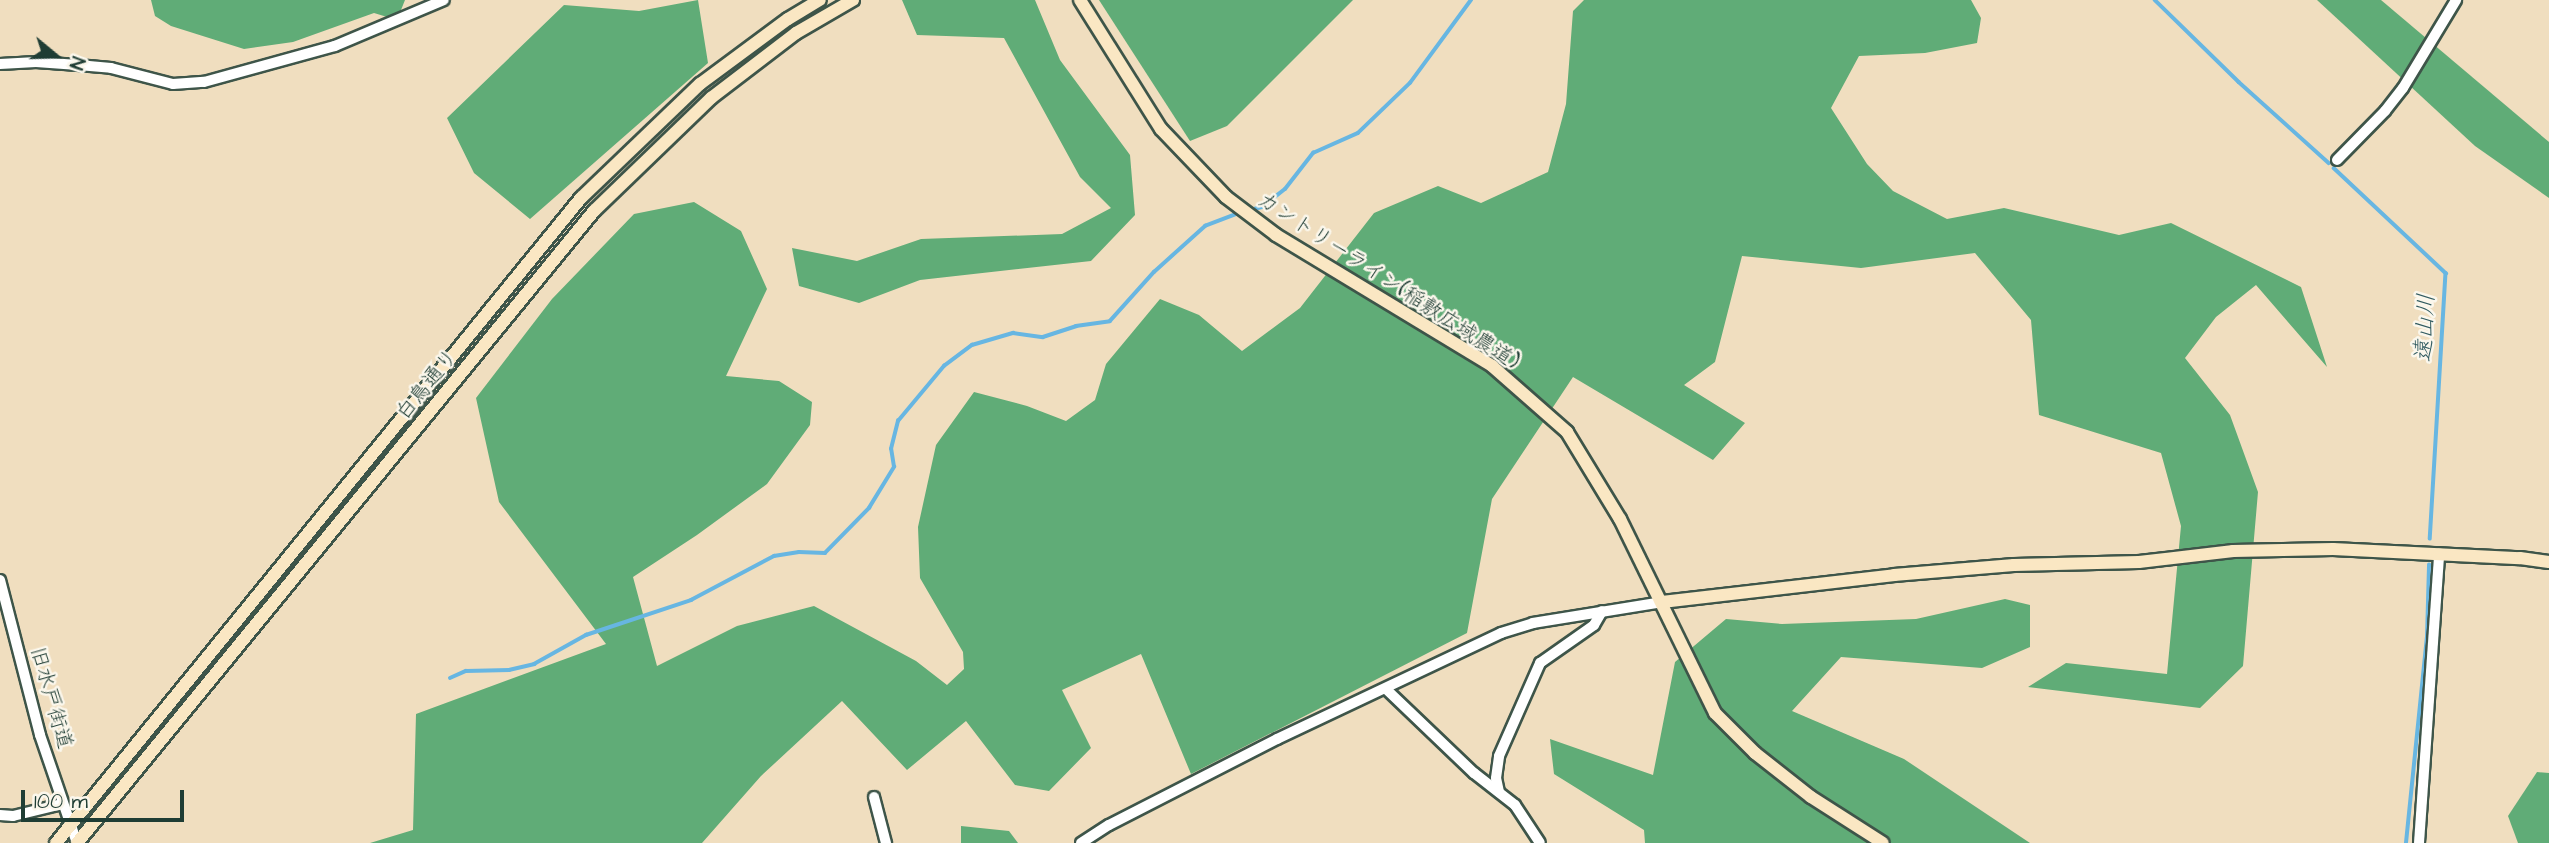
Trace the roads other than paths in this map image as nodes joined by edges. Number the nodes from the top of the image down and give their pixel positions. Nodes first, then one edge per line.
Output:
1 (444, 0) edge
2 (820, 0) edge
3 (853, 0) edge
4 (1080, 0) edge
5 (2456, 0) edge
6 (0, 64) edge
7 (2337, 160) dead end
8 (2439, 554) junction
9 (2549, 562) edge
10 (0, 580) edge
11 (1662, 602) junction
12 (1602, 611) junction
13 (1386, 689) junction
14 (1499, 792) junction
15 (874, 797) dead end
16 (62, 804) junction
17 (0, 815) edge
18 (71, 825) junction
19 (56, 843) edge
20 (77, 843) edge
21 (886, 843) edge
22 (1081, 843) edge
23 (1540, 843) edge
24 (1883, 843) edge
25 (2419, 843) edge

1 - 6 street
2 - 18 main road, 白鳥通り
3 - 20 main road, 白鳥通り
4 - 11 main road, カントリーライン(稲敷広域農道)
5 - 7 street
8 - 9 main road
8 - 11 main road
8 - 25 street
10 - 16 street, 旧水戸街道
11 - 12 street
11 - 24 main road, カントリーライン(稲敷広域農道)
12 - 13 street
12 - 14 street
13 - 14 street
13 - 22 street
14 - 23 street
15 - 21 street
16 - 17 street
16 - 18 street, 旧水戸街道
18 - 19 main road, 白鳥通り
18 - 20 street, 旧水戸街道

